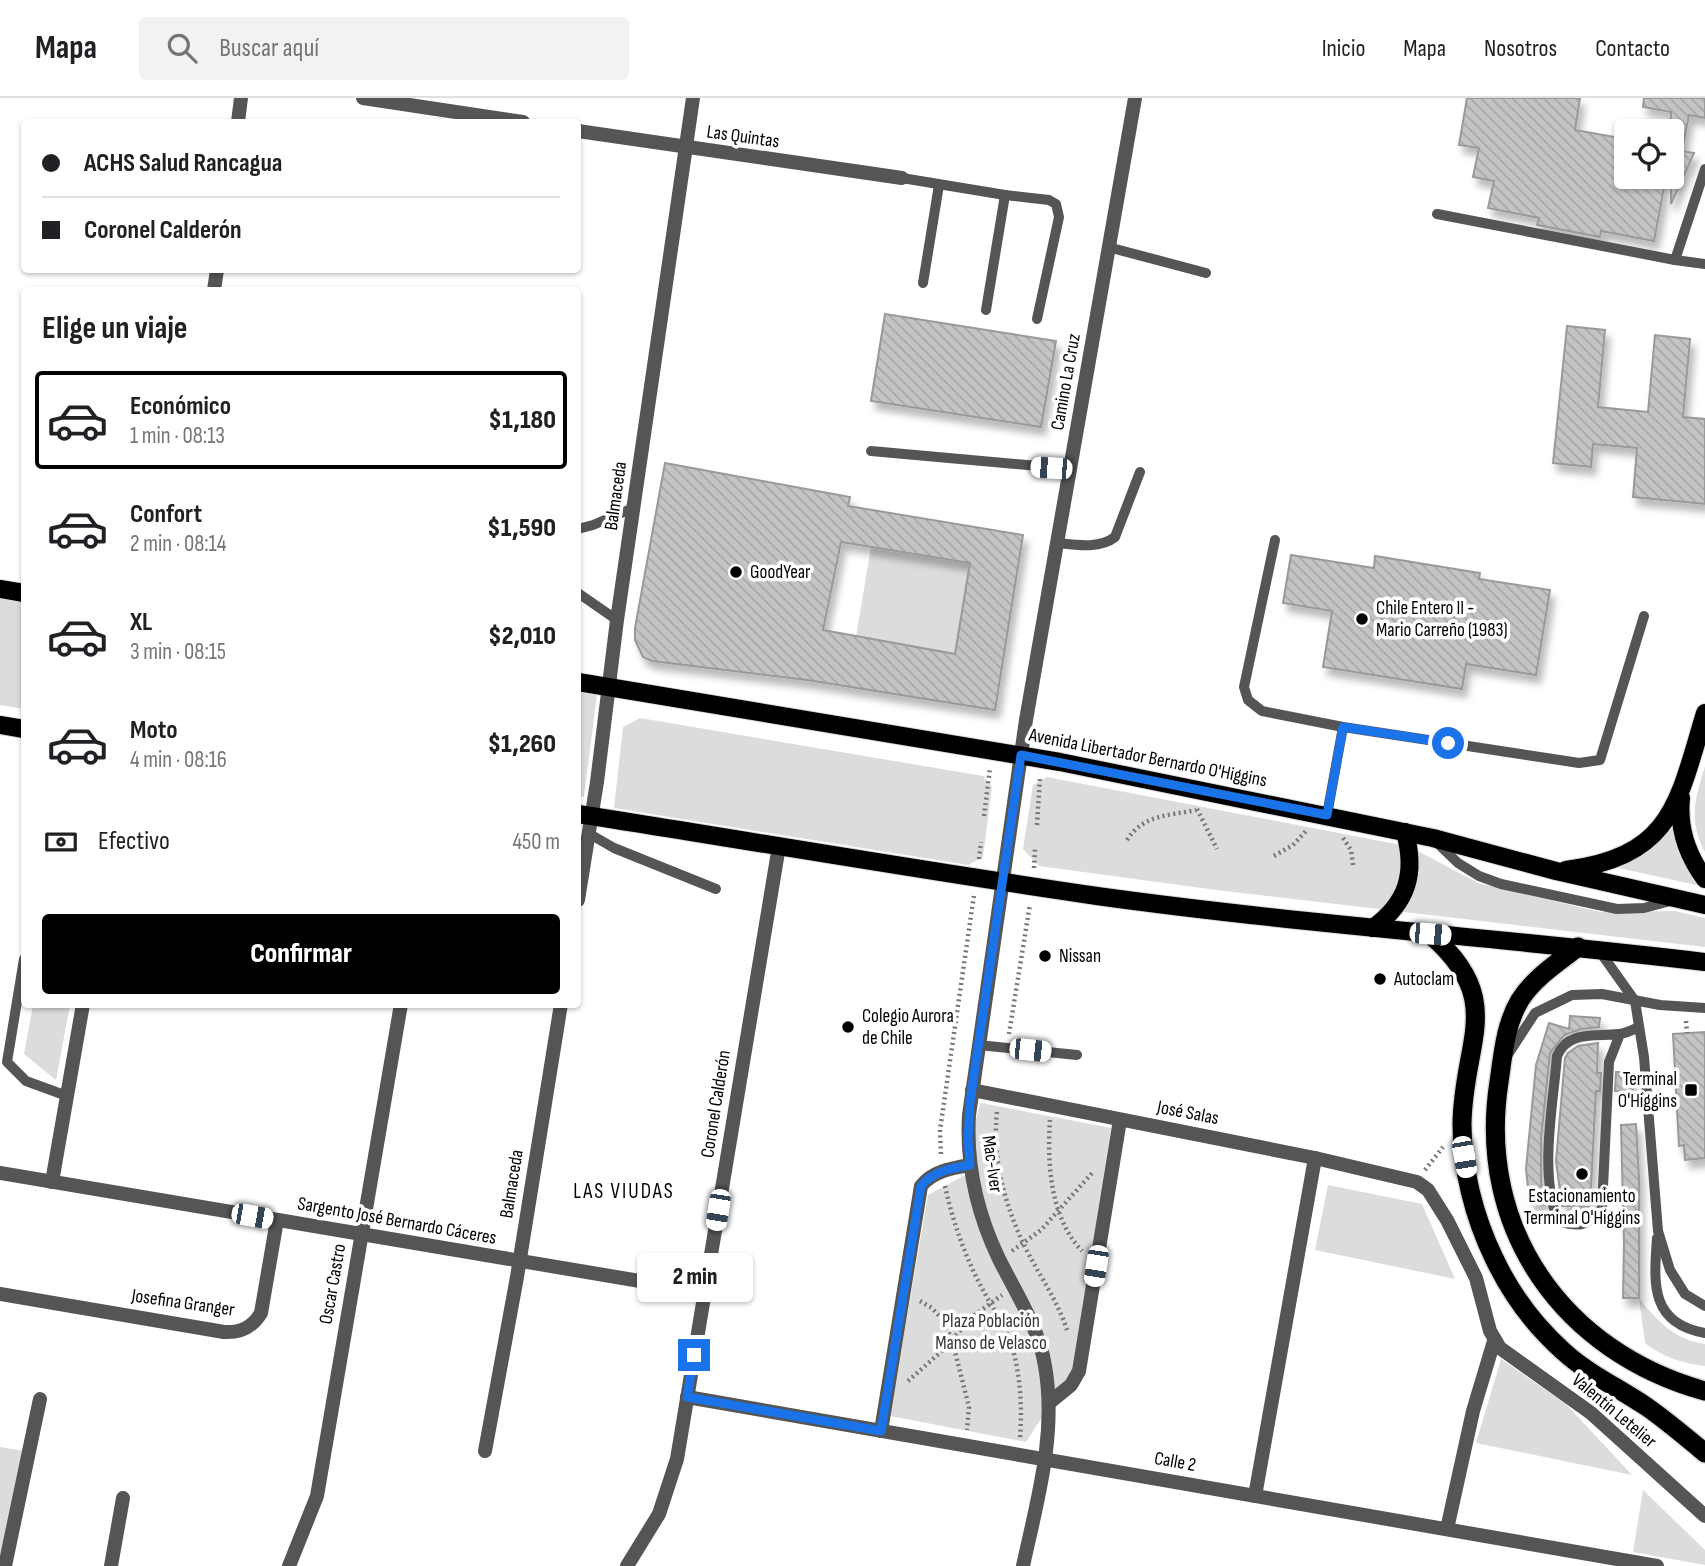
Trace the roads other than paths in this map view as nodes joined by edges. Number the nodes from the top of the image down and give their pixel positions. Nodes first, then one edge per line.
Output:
1 (241, 98) edge
2 (363, 98) edge
3 (693, 98) edge
4 (1135, 98) edge
5 (238, 119) edge
6 (503, 119) edge
7 (581, 131) edge
8 (686, 148) junction
9 (1705, 169) edge
10 (902, 178) joint
11 (939, 185) junction
12 (1005, 195) junction
13 (1437, 214) dead end
14 (1108, 247) junction
15 (1675, 260) junction
16 (1705, 264) edge
17 (1206, 273) dead end
18 (923, 283) dead end
19 (986, 310) dead end
20 (1037, 319) dead end
21 (871, 451) dead end
22 (1071, 469) junction
23 (1140, 472) dead end
24 (634, 509) junction
25 (581, 528) edge
26 (1275, 540) dead end
27 (1058, 543) junction
28 (0, 589) edge
29 (21, 592) edge
30 (581, 595) edge
31 (1644, 616) dead end
32 (617, 620) junction
33 (581, 683) edge
34 (609, 688) junction
35 (1705, 713) edge
36 (0, 725) edge
37 (1343, 727) junction
38 (21, 728) edge
39 (1021, 755) junction
40 (1682, 789) junction
41 (1327, 815) junction
42 (586, 821) edge
43 (1405, 832) junction
44 (1433, 838) junction
45 (779, 846) junction
46 (581, 870) edge
47 (1556, 871) junction
48 (1705, 879) edge
49 (1003, 880) junction
50 (716, 890) dead end
51 (1677, 899) junction
52 (1705, 905) edge
53 (1373, 928) junction
54 (1430, 934) junction
55 (1588, 948) junction
56 (1705, 962) edge
57 (21, 977) edge
58 (1635, 1001) junction
59 (82, 1008) edge
60 (400, 1008) edge
61 (560, 1008) edge
62 (1705, 1008) edge
63 (1639, 1027) junction
64 (1620, 1034) junction
65 (978, 1045) junction
66 (1077, 1055) dead end
67 (1502, 1064) junction
68 (972, 1090) junction
69 (67, 1096) junction
70 (1120, 1120) junction
71 (1315, 1157) junction
72 (970, 1165) junction
73 (0, 1173) edge
74 (52, 1182) junction
75 (276, 1220) junction
76 (1658, 1231) junction
77 (362, 1234) junction
78 (519, 1261) junction
79 (705, 1292) junction
80 (0, 1294) edge
81 (1705, 1306) edge
82 (1705, 1333) edge
83 (1494, 1341) junction
84 (1705, 1391) edge
85 (687, 1397) junction
86 (40, 1399) dead end
87 (1049, 1403) junction
88 (881, 1431) junction
89 (485, 1451) dead end
90 (1705, 1453) edge
91 (1045, 1459) junction
92 (1255, 1496) junction
93 (123, 1498) dead end
94 (1705, 1516) edge
95 (1447, 1529) junction
96 (5, 1566) edge
97 (111, 1566) edge
98 (289, 1566) edge
99 (627, 1566) edge
100 (1023, 1566) edge
101 (1657, 1566) edge

1 - 5 street
2 - 6 street
3 - 8 street, Balmaceda
4 - 14 street, Camino La Cruz
7 - 8 street, Las Quintas
8 - 10 street, Las Quintas
8 - 24 street, Balmaceda
9 - 15 lane
10 - 11 lane
11 - 12 lane
11 - 18 lane
12 - 19 lane
12 - 20 lane
13 - 15 lane
14 - 17 lane
14 - 22 street, Camino La Cruz
15 - 16 lane
21 - 22 lane
22 - 27 street, Camino La Cruz
23 - 27 lane
24 - 25 lane
24 - 32 street, Balmaceda
26 - 37 lane
27 - 39 street, Camino La Cruz
28 - 29 main road
30 - 32 lane
31 - 37 lane
32 - 34 street, Balmaceda
33 - 34 main road, Avenida Libertador Bernardo O'Higgins
34 - 39 main road, Avenida Libertador Bernardo O'Higgins
34 - 42 street, Balmaceda
35 - 40 main road
36 - 38 main road
37 - 41 lane
39 - 41 main road, Avenida Libertador Bernardo O'Higgins
39 - 49 street, Mac-Iver
40 - 47 main road
40 - 48 main road
41 - 43 main road, Avenida Libertador Bernardo O'Higgins
42 - 45 main road
42 - 46 street, Balmaceda
42 - 50 lane
43 - 44 main road, Avenida Libertador Bernardo O'Higgins
43 - 53 main road
44 - 47 main road, Avenida Libertador Bernardo O'Higgins
44 - 51 lane
45 - 49 main road
45 - 79 street, Coronel Calderón
47 - 51 main road, Avenida Libertador Bernardo O'Higgins
49 - 53 main road
49 - 65 street, Mac-Iver
51 - 52 main road, Avenida Libertador Bernardo O'Higgins
53 - 54 main road
54 - 55 main road
54 - 90 highway
55 - 56 main road
55 - 58 lane
55 - 67 highway
57 - 69 lane
58 - 62 lane
58 - 63 lane
58 - 67 lane
59 - 69 street
60 - 77 street, Oscar Castro
61 - 78 street, Balmaceda
63 - 64 lane
63 - 76 lane
64 - 64 lane
65 - 66 lane
65 - 68 street, Mac-Iver
67 - 84 highway
68 - 70 street, José Salas
68 - 72 street, Mac-Iver
69 - 74 street
70 - 71 street, José Salas
70 - 87 street
71 - 83 street, José Salas
71 - 92 street
72 - 87 street, Mac-Iver
72 - 88 street
73 - 74 street, Sargento José Bernardo Cáceres
74 - 75 street, Sargento José Bernardo Cáceres
75 - 77 street, Sargento José Bernardo Cáceres
75 - 80 street, Josefina Granger
76 - 81 lane
76 - 82 lane
77 - 78 street, Sargento José Bernardo Cáceres
77 - 98 street, Oscar Castro
78 - 79 street, Sargento José Bernardo Cáceres
78 - 89 street, Balmaceda
79 - 85 street, Coronel Calderón
83 - 94 street, Valentín Letelier
83 - 95 street
85 - 88 street, Calle 2
85 - 99 street, Coronel Calderón
86 - 96 street
87 - 91 street, Mac-Iver
88 - 91 street, Calle 2
91 - 92 street, Calle 2
91 - 100 street, Mac-Iver
92 - 95 street, Calle 2
93 - 97 street
95 - 101 street, Calle 2

